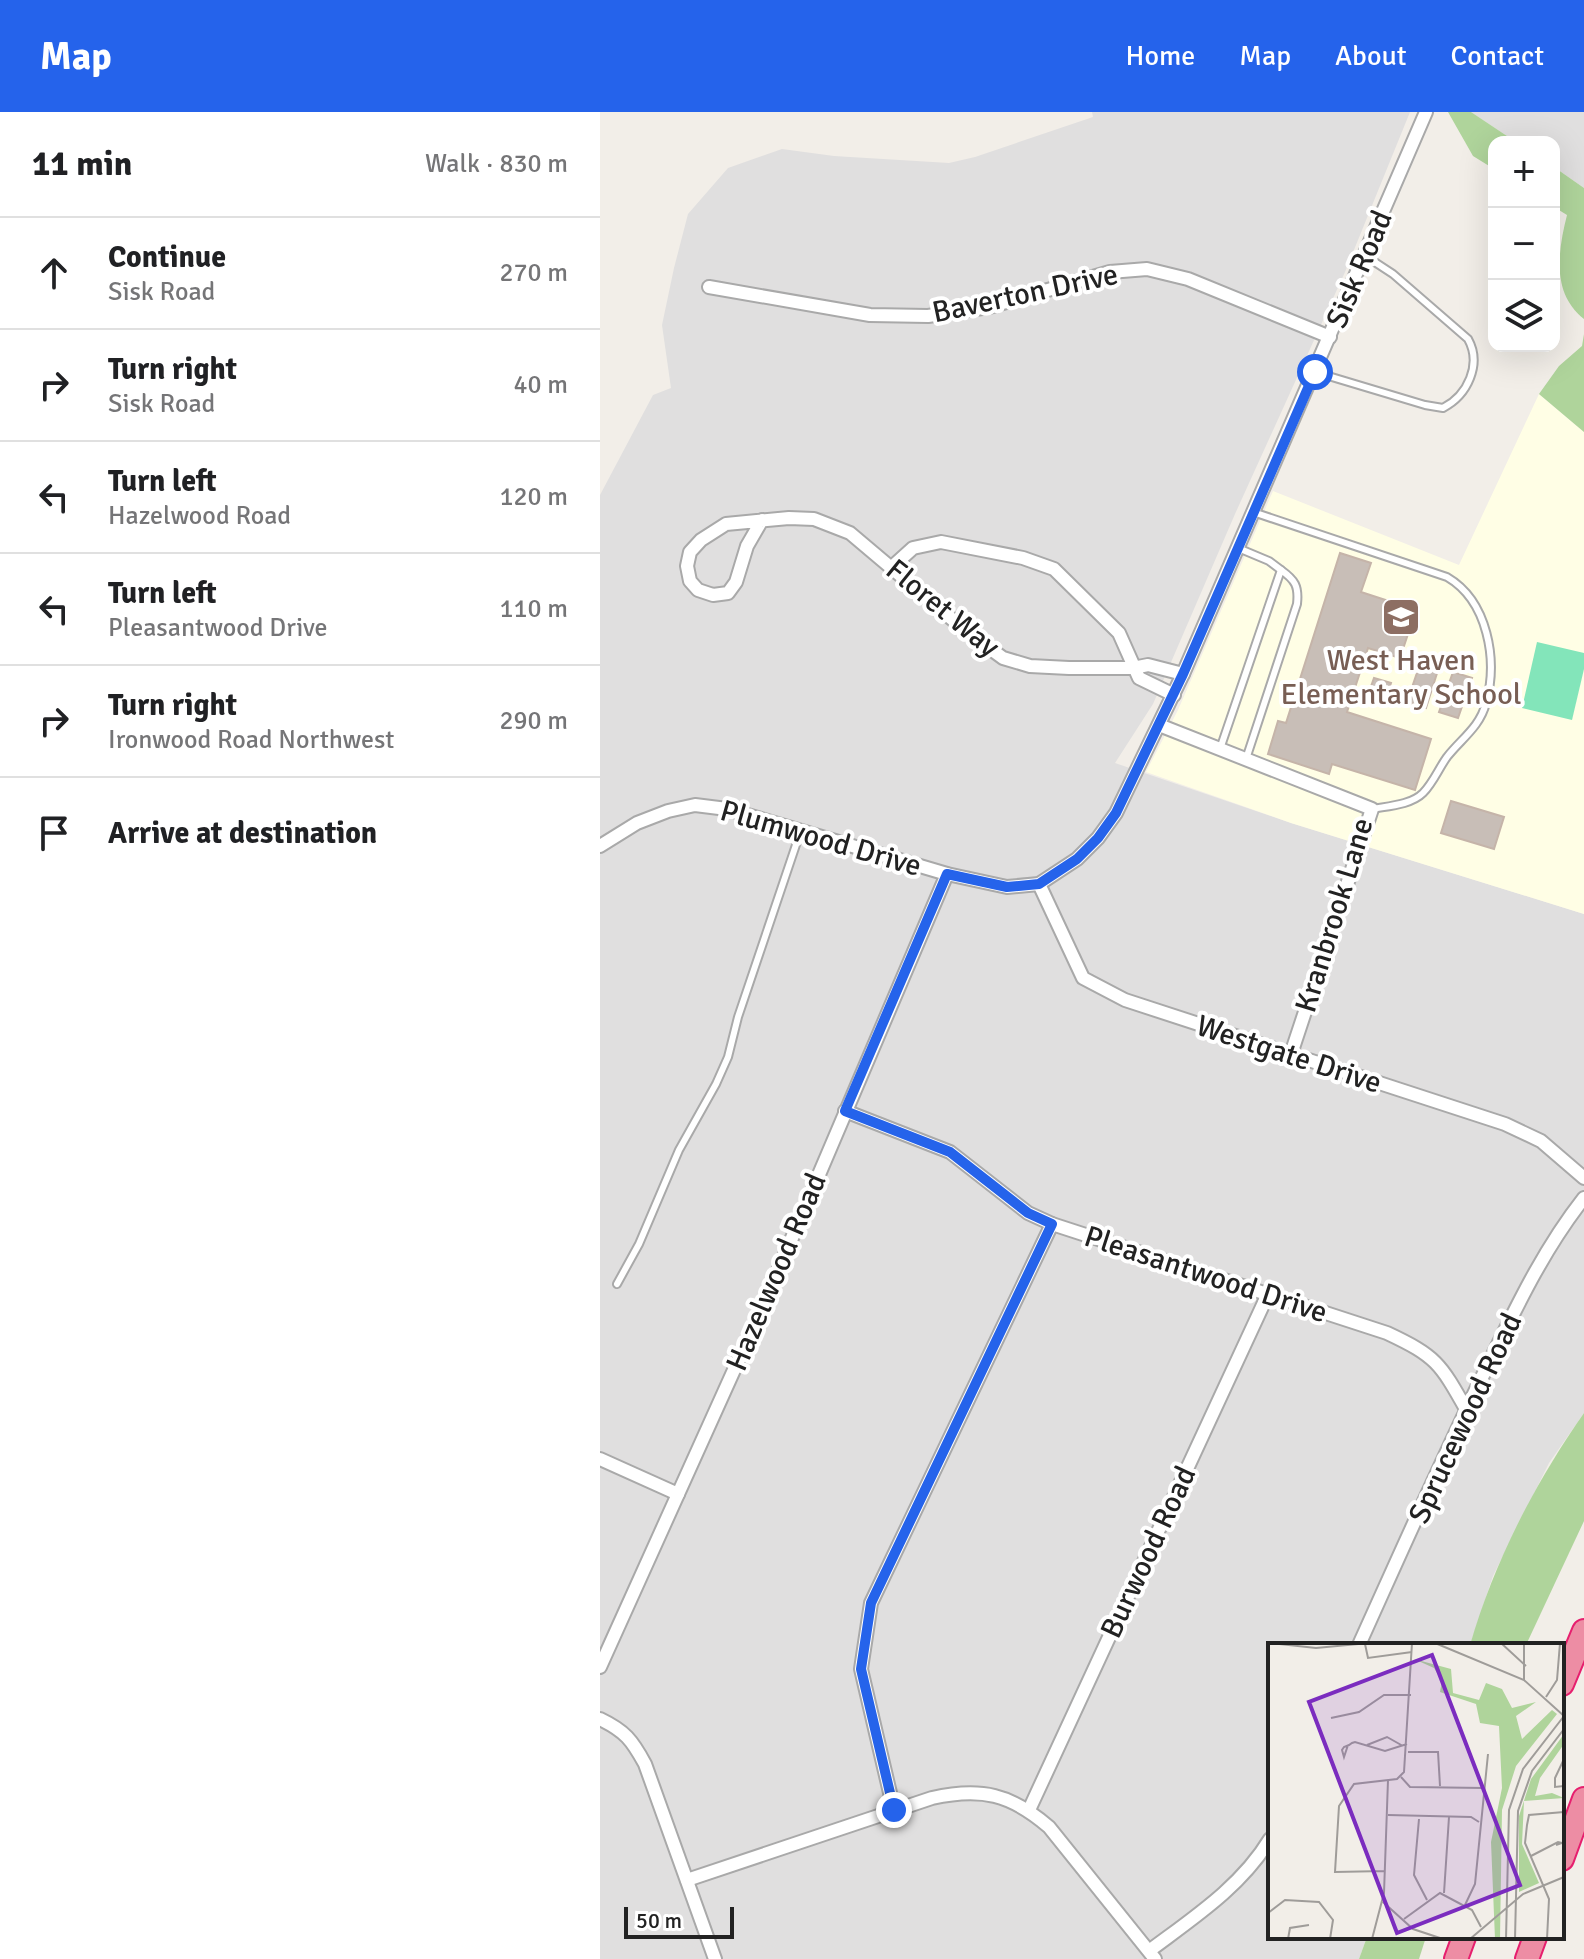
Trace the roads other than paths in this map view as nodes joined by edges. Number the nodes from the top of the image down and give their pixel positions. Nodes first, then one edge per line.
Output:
1 (1426, 112) edge
2 (1364, 255) junction
3 (709, 287) dead end
4 (1330, 337) junction
5 (1315, 372) junction
6 (1253, 512) junction
7 (762, 520) junction
8 (1237, 548) junction
9 (892, 567) junction
10 (1281, 570) junction
11 (1133, 668) junction
12 (1183, 674) junction
13 (1174, 695) junction
14 (1159, 725) junction
15 (1220, 749) junction
16 (1246, 759) junction
17 (1372, 809) junction
18 (801, 830) junction
19 (600, 846) edge
20 (947, 874) junction
21 (1039, 884) junction
22 (1291, 1054) junction
23 (845, 1111) junction
24 (1584, 1178) edge
25 (1584, 1198) edge
26 (1052, 1224) junction
27 (617, 1284) dead end
28 (1268, 1294) junction
29 (1466, 1409) junction
30 (600, 1459) edge
31 (678, 1494) junction
32 (1584, 1631) edge
33 (1360, 1643) edge
34 (600, 1667) edge
35 (1564, 1679) edge
36 (600, 1719) edge
37 (1584, 1799) edge
38 (894, 1810) junction
39 (1029, 1810) junction
40 (1268, 1842) edge
41 (1564, 1854) edge
42 (687, 1880) junction
43 (1463, 1939) edge
44 (1534, 1939) edge
45 (1152, 1955) edge
46 (712, 1958) edge
47 (1456, 1959) edge
48 (1527, 1959) edge

1 - 2 street, Sisk Road
2 - 4 street, Sisk Road
2 - 5 lane
3 - 4 street, Baverton Drive
4 - 5 street, Sisk Road
5 - 6 street, Sisk Road
6 - 8 street, Sisk Road
6 - 17 lane
7 - 7 street, Floret Way
7 - 9 street, Floret Way
8 - 10 lane
8 - 12 street, Sisk Road
9 - 11 street, Floret Way
9 - 11 street
10 - 15 lane
10 - 16 lane
11 - 12 street, Floret Way
11 - 13 street
12 - 13 street, Sisk Road
13 - 14 street, Sisk Road
14 - 15 street, Kranbrook Lane
14 - 21 street, Sisk Road
15 - 16 street, Kranbrook Lane
16 - 17 street, Kranbrook Lane
17 - 22 street, Kranbrook Lane
18 - 19 street, Plumwood Drive
18 - 20 street, Plumwood Drive
18 - 27 lane
20 - 21 street
20 - 23 street, Hazelwood Road
21 - 22 street, Westgate Drive
22 - 24 street, Westgate Drive
23 - 26 street, Pleasantwood Drive
23 - 31 street, Hazelwood Road
25 - 29 street, Sprucewood Road
26 - 28 street, Pleasantwood Drive
26 - 38 street
28 - 29 street, Pleasantwood Drive
28 - 39 street, Burwood Road
29 - 33 street, Sprucewood Road
30 - 31 street
31 - 34 street, Hazelwood Road
32 - 35 highway
36 - 42 street
37 - 41 highway
38 - 39 street
38 - 42 street
39 - 45 street
40 - 45 street
42 - 46 street
43 - 47 highway
44 - 48 highway

